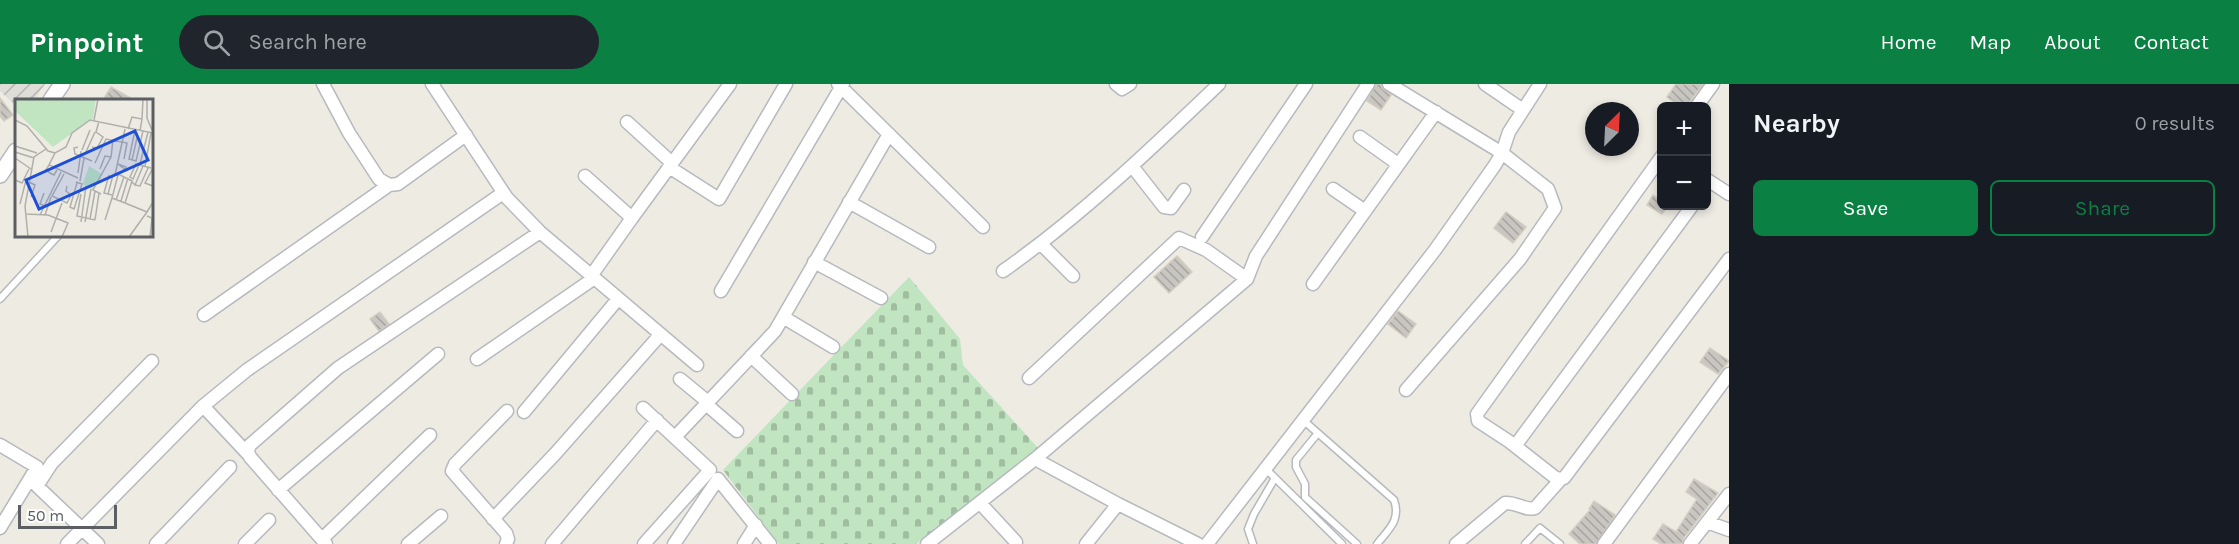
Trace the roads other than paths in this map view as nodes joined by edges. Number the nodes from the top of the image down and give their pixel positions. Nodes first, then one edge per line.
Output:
1 (62, 84) edge
2 (323, 84) edge
3 (432, 84) edge
4 (730, 84) edge
5 (786, 84) edge
6 (1116, 84) edge
7 (1130, 84) edge
8 (1219, 84) edge
9 (1306, 84) edge
10 (1368, 84) edge
11 (1389, 84) edge
12 (1485, 84) edge
13 (1540, 84) edge
14 (1713, 84) edge
15 (841, 85) edge
16 (52, 99) edge
17 (1700, 102) edge
18 (1523, 110) junction
19 (1436, 112) junction
20 (627, 122) dead end
21 (889, 134) junction
22 (466, 135) junction
23 (1360, 137) dead end
24 (15, 152) edge
25 (1502, 153) junction
26 (1657, 163) edge
27 (1398, 164) junction
28 (671, 165) junction
29 (1132, 166) junction
30 (0, 175) edge
31 (585, 176) dead end
32 (1711, 183) edge
33 (389, 185) junction
34 (1333, 189) dead end
35 (1184, 190) dead end
36 (503, 193) junction
37 (1729, 194) edge
38 (849, 202) junction
39 (1689, 210) edge
40 (1365, 211) junction
41 (632, 218) junction
42 (983, 227) dead end
43 (540, 232) junction
44 (57, 237) edge
45 (1202, 237) dead end
46 (1041, 244) junction
47 (929, 247) dead end
48 (1729, 259) edge
49 (814, 262) junction
50 (1003, 271) dead end
51 (1072, 276) dead end
52 (592, 278) junction
53 (1247, 279) junction
54 (1313, 284) dead end
55 (721, 291) dead end
56 (880, 298) dead end
57 (0, 299) edge
58 (618, 299) junction
59 (204, 315) dead end
60 (783, 317) junction
61 (660, 335) junction
62 (833, 347) dead end
63 (438, 354) dead end
64 (751, 356) junction
65 (477, 359) dead end
66 (152, 361) dead end
67 (697, 365) dead end
68 (1729, 374) edge
69 (1029, 378) dead end
70 (680, 379) dead end
71 (1406, 390) dead end
72 (792, 394) dead end
73 (707, 403) junction
74 (203, 406) junction
75 (643, 408) dead end
76 (507, 411) dead end
77 (524, 412) dead end
78 (657, 420) junction
79 (1303, 420) junction
80 (737, 431) dead end
81 (1318, 433) junction
82 (430, 435) dead end
83 (675, 437) junction
84 (0, 445) edge
85 (1515, 446) junction
86 (248, 454) junction
87 (1035, 459) junction
88 (230, 467) dead end
89 (1266, 468) junction
90 (1275, 478) junction
91 (1561, 479) junction
92 (278, 490) junction
93 (1729, 494) edge
94 (980, 503) junction
95 (1118, 504) junction
96 (441, 516) dead end
97 (494, 519) junction
98 (269, 520) dead end
99 (1707, 522) junction
100 (1, 525) edge
101 (756, 525) junction
102 (82, 529) junction
103 (1729, 530) edge
104 (1174, 539) edge
105 (324, 542) edge
106 (1016, 542) dead end
107 (67, 544) edge
108 (98, 544) edge
109 (156, 544) edge
110 (245, 544) edge
111 (408, 544) edge
112 (506, 544) edge
113 (552, 544) edge
114 (644, 544) edge
115 (674, 544) edge
116 (744, 544) edge
117 (770, 544) edge
118 (929, 544) edge
119 (1086, 544) edge
120 (1198, 544) edge
121 (1207, 544) edge
122 (1253, 544) edge
123 (1342, 544) edge
124 (1357, 544) edge
125 (1377, 544) edge
126 (1456, 544) edge
127 (1525, 544) edge
128 (1560, 544) edge
129 (1604, 544) edge
130 (1690, 544) edge

1 - 16 street
2 - 33 street
3 - 22 street
4 - 28 street
5 - 28 street
6 - 7 street
8 - 29 street
9 - 45 street
10 - 53 street
11 - 19 street
12 - 18 street
13 - 18 street
14 - 17 street
15 - 21 street
15 - 55 street
18 - 25 street
19 - 25 street
19 - 27 street
20 - 28 street
21 - 38 street
21 - 42 street
22 - 33 street
22 - 36 street
23 - 27 street
24 - 30 street
25 - 71 street
25 - 79 street
26 - 85 street
27 - 40 street
28 - 41 street
29 - 35 street
29 - 46 street
31 - 41 street
32 - 37 street
33 - 59 street
34 - 40 street
36 - 43 street
36 - 74 street
38 - 47 street
38 - 49 street
39 - 85 street
40 - 54 street
41 - 52 street
43 - 52 street
43 - 86 street
44 - 57 lane
46 - 50 street
46 - 51 street
48 - 91 street
49 - 56 street
49 - 60 street
52 - 58 street
52 - 65 street
53 - 69 street
53 - 87 street
58 - 61 street
58 - 77 street
60 - 62 street
60 - 64 street
61 - 67 street
61 - 97 street
63 - 92 street
64 - 72 street
64 - 73 street
66 - 102 street
68 - 129 street
70 - 73 street
73 - 80 street
73 - 83 street
74 - 86 street
74 - 102 street
75 - 78 street
76 - 97 street
78 - 83 street
78 - 113 street
79 - 81 lane
79 - 89 street
81 - 124 lane
81 - 125 lane
82 - 105 street
83 - 114 street
84 - 100 street
85 - 91 street
86 - 92 street
87 - 94 street
87 - 95 street
88 - 109 street
89 - 90 lane
89 - 121 street
90 - 122 lane
90 - 123 lane
91 - 126 street
92 - 105 street
93 - 99 street
94 - 106 street
94 - 118 street
95 - 104 street
95 - 119 street
96 - 111 street
97 - 112 street
98 - 110 street
99 - 103 street
99 - 130 street
101 - 115 street
101 - 116 street
101 - 117 street
102 - 107 street
102 - 108 street
104 - 120 street
127 - 128 lane

